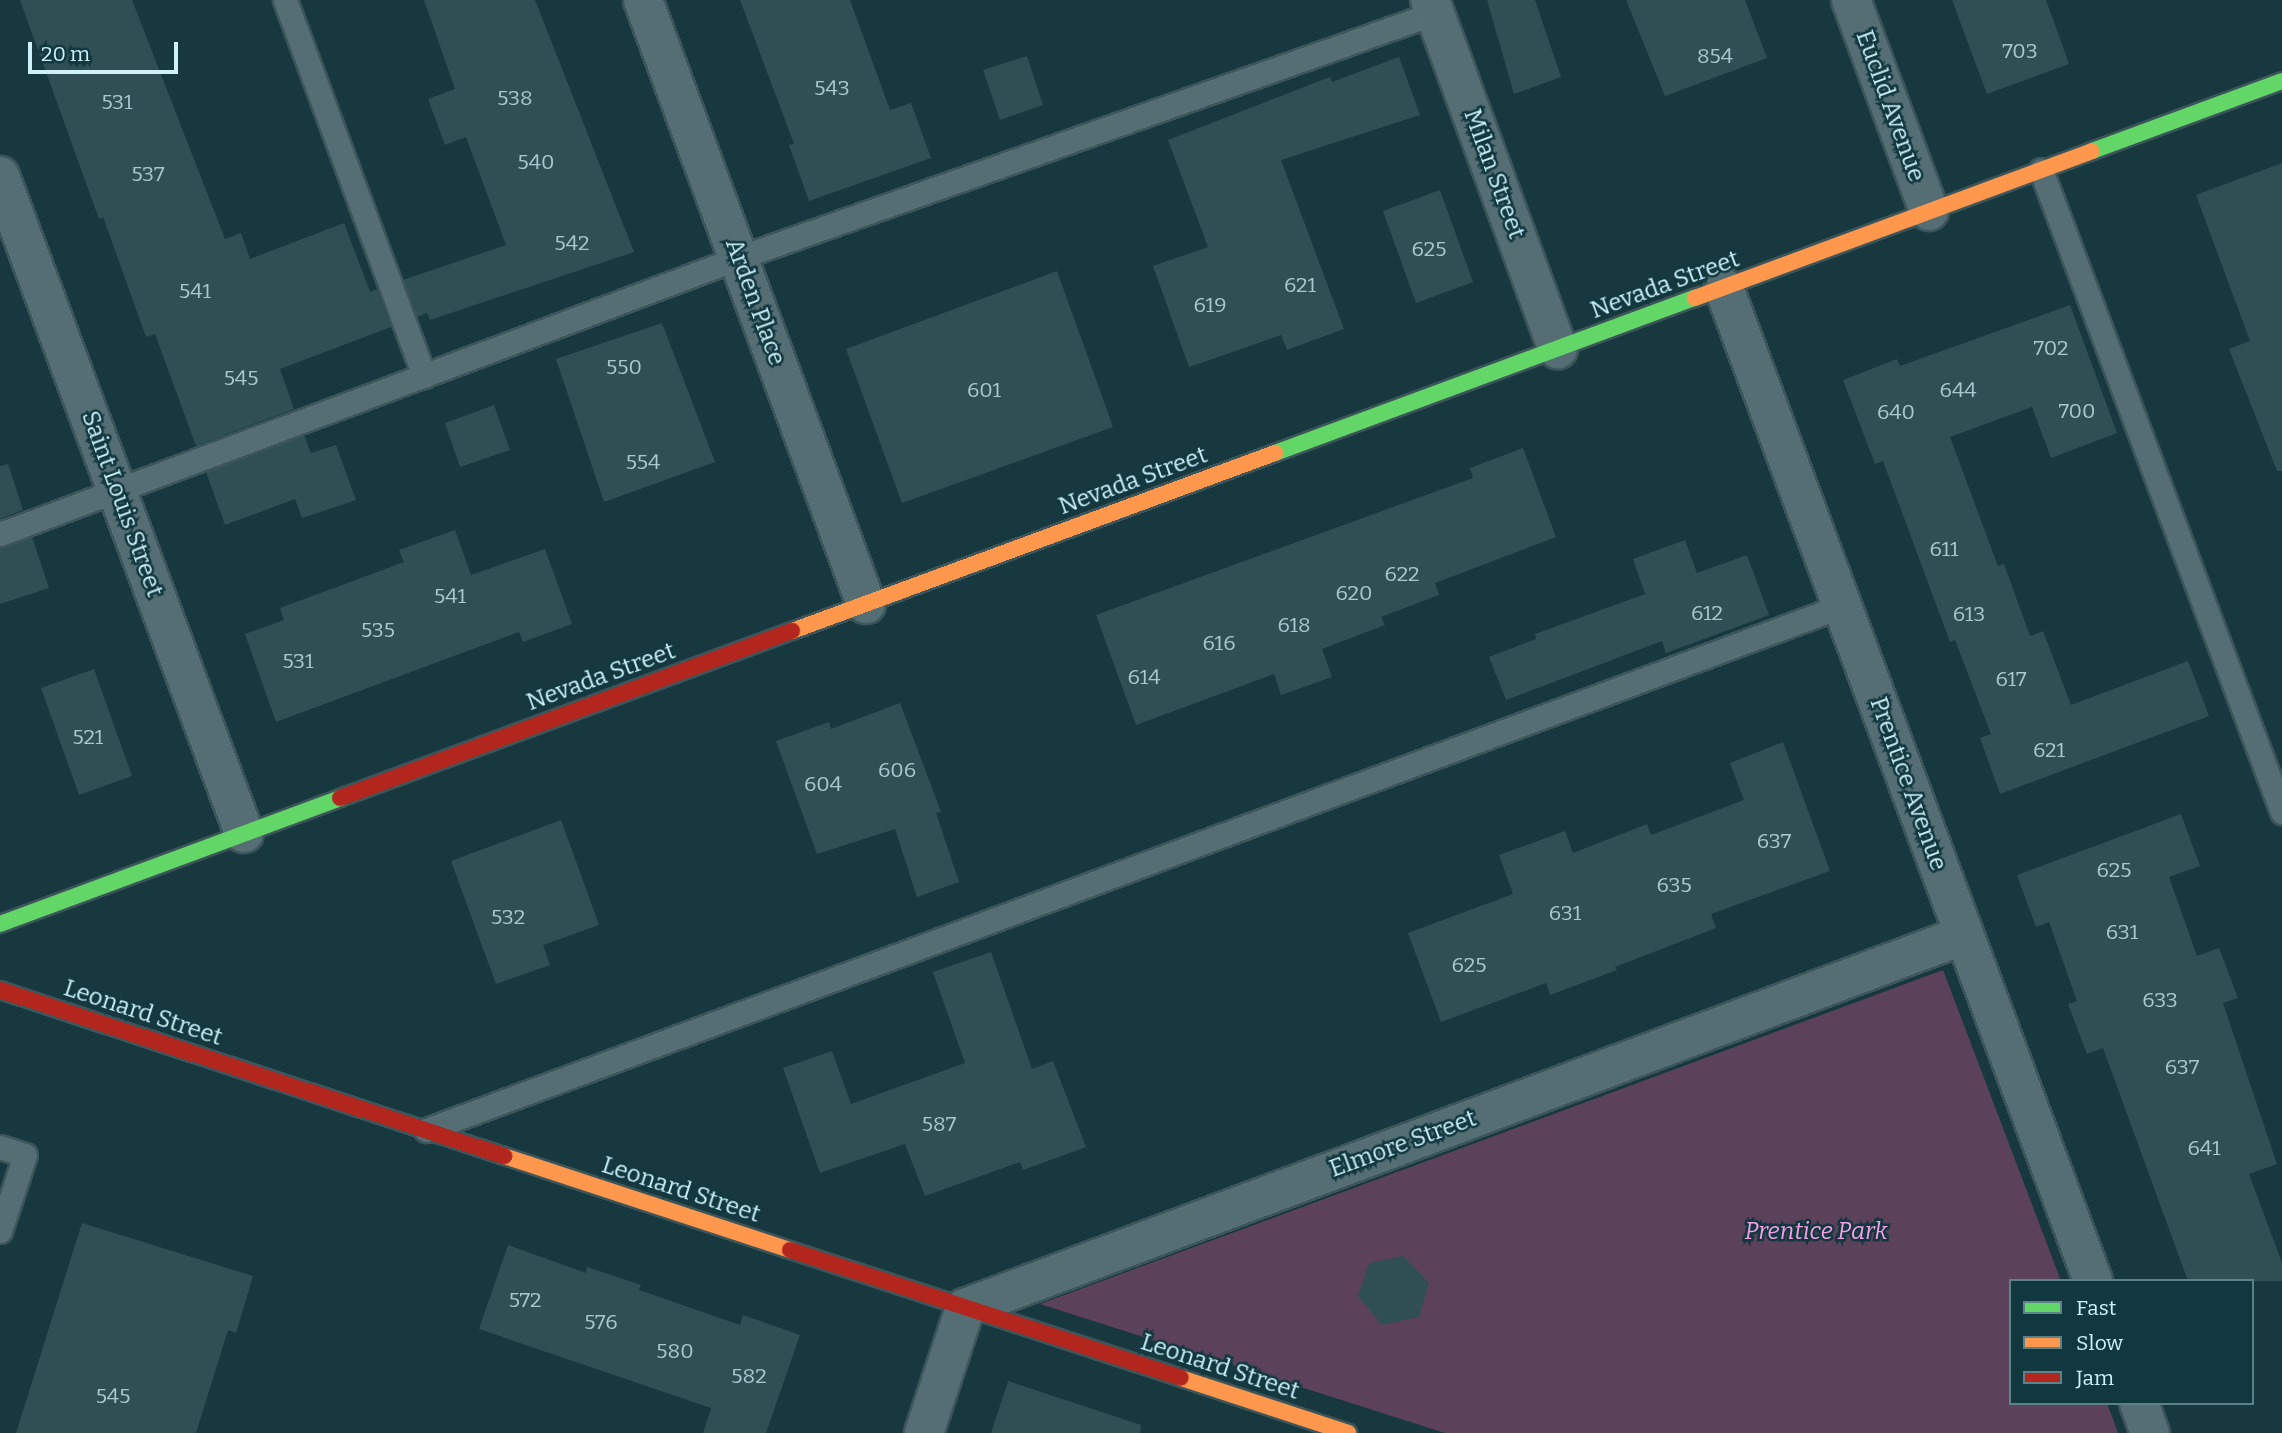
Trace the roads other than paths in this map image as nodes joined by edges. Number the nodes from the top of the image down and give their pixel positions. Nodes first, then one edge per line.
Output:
1 (285, 0) edge
2 (643, 0) edge
3 (1851, 0) edge
4 (1433, 7) edge
5 (2282, 81) edge
6 (2041, 170) junction
7 (0, 176) edge
8 (1929, 211) junction
9 (738, 258) junction
10 (1724, 288) junction
11 (1559, 349) junction
12 (424, 376) junction
13 (118, 492) junction
14 (0, 534) edge
15 (866, 604) junction
16 (1842, 606) junction
17 (2282, 812) edge
18 (244, 833) junction
19 (0, 924) edge
20 (1964, 934) junction
21 (0, 990) edge
22 (426, 1130) junction
23 (0, 1147) edge
24 (0, 1231) edge
25 (2092, 1279) edge
26 (965, 1308) junction
27 (2139, 1405) edge
28 (924, 1433) edge
29 (1348, 1433) edge
30 (2150, 1433) edge

1 - 12 lane
2 - 9 street, Arden Place
3 - 8 street, Euclid Avenue
4 - 9 lane
4 - 11 street, Milan Street
5 - 6 street, Nevada Street
6 - 8 street, Nevada Street
6 - 17 lane
7 - 13 street, Saint Louis Street
8 - 10 street, Nevada Street
9 - 12 lane
9 - 15 street, Arden Place
10 - 11 street, Nevada Street
10 - 16 street, Prentice Avenue
11 - 15 street, Nevada Street
12 - 13 lane
13 - 14 lane
13 - 18 street, Saint Louis Street
15 - 18 street, Nevada Street
16 - 20 street, Prentice Avenue
16 - 22 lane
18 - 19 street, Nevada Street
20 - 25 street, Prentice Avenue
20 - 26 street, Elmore Street
21 - 22 street, Leonard Street
22 - 26 street, Leonard Street
23 - 24 lane
26 - 28 street
26 - 29 street, Leonard Street
27 - 30 street

